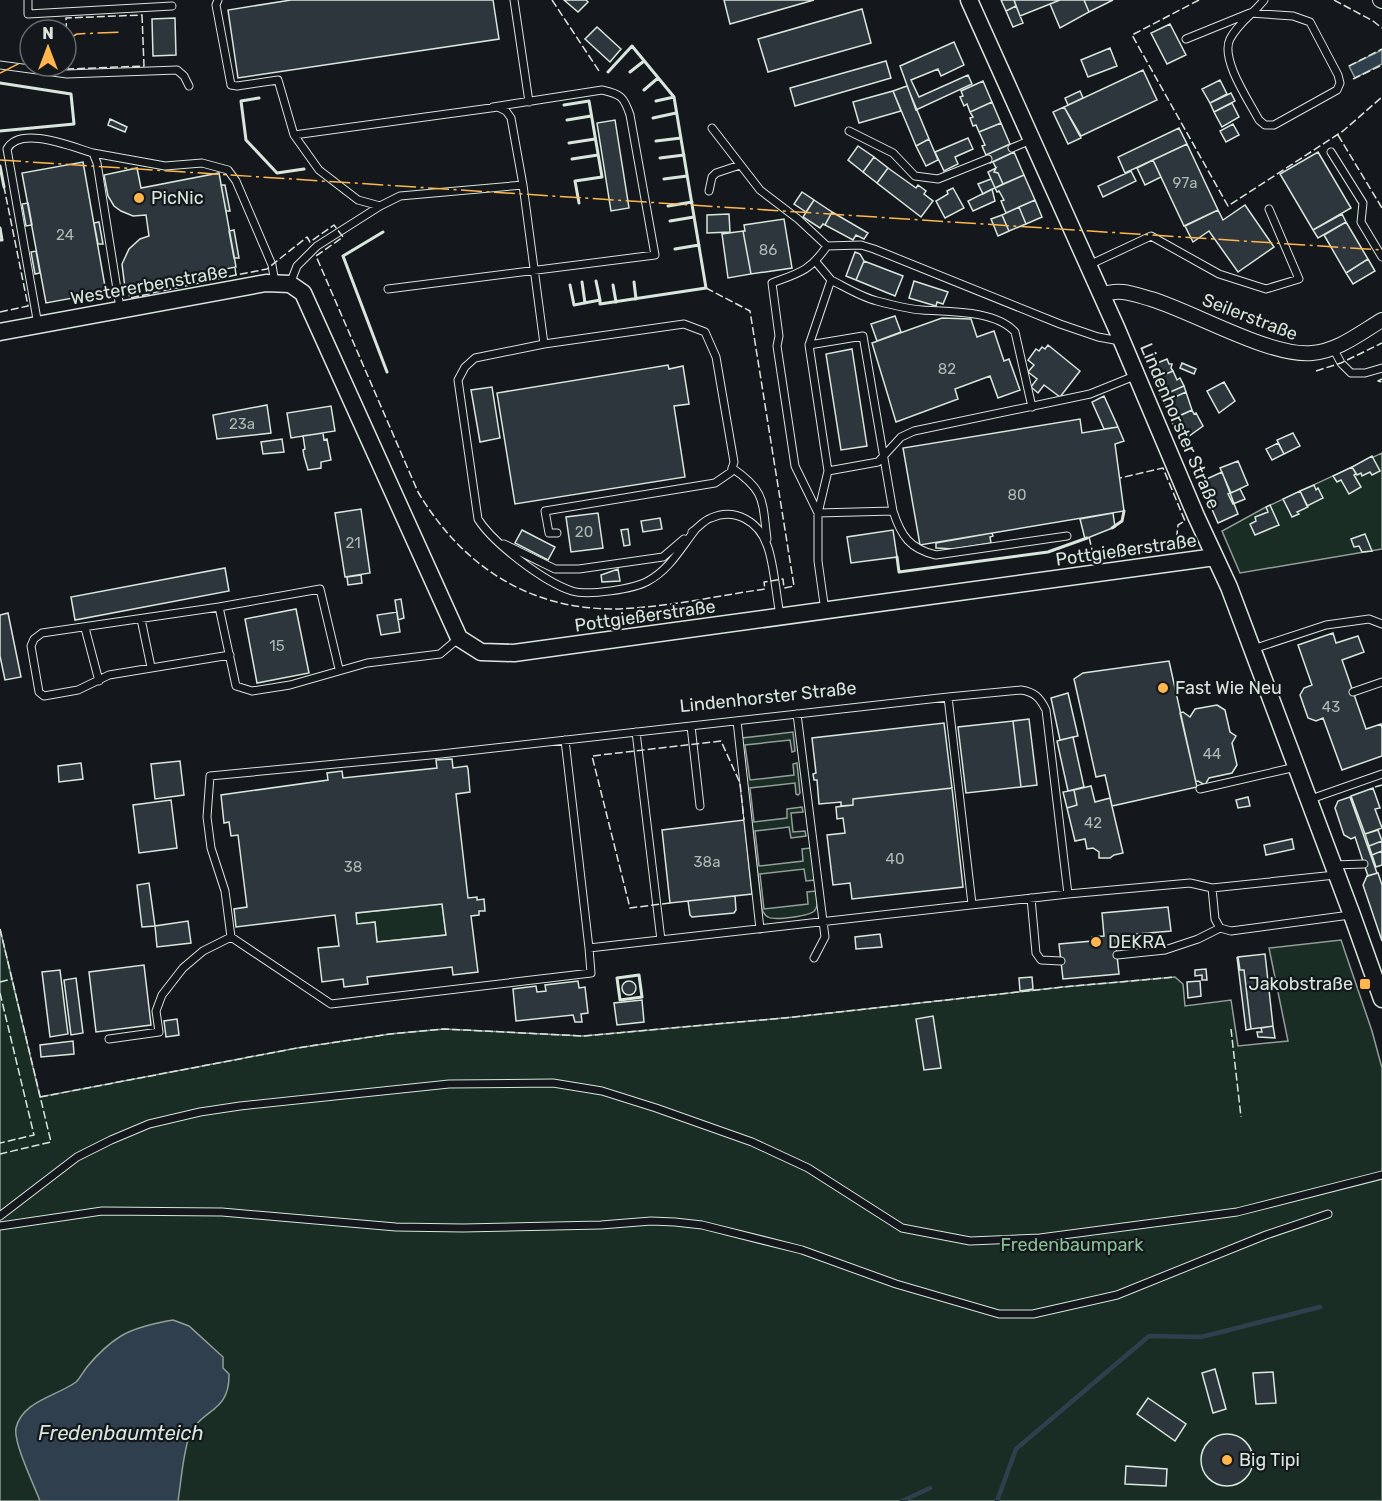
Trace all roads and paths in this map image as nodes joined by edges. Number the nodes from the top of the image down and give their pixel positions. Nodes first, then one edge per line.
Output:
1 (28, 0) edge
2 (218, 0) edge
3 (514, 0) edge
4 (969, 0) edge
5 (1264, 0) edge
6 (172, 6) dead end
7 (1250, 13) junction
8 (1186, 39) dead end
9 (0, 66) edge
10 (189, 86) dead end
11 (529, 102) junction
12 (493, 107) junction
13 (712, 128) dead end
14 (849, 130) dead end
15 (294, 135) junction
16 (1031, 140) junction
17 (1012, 148) dead end
18 (1331, 152) dead end
19 (93, 153) junction
20 (988, 159) dead end
21 (740, 165) junction
22 (522, 185) junction
23 (710, 191) dead end
24 (380, 206) junction
25 (1269, 208) dead end
26 (827, 246) junction
27 (1382, 257) edge
28 (816, 262) junction
29 (1088, 265) junction
30 (535, 272) junction
31 (831, 280) junction
32 (289, 287) junction
33 (388, 289) dead end
34 (1102, 295) junction
35 (121, 310) junction
36 (1382, 320) edge
37 (38, 325) junction
38 (0, 332) edge
39 (1123, 342) junction
40 (544, 344) junction
41 (809, 345) junction
42 (1333, 348) junction
43 (1382, 368) edge
44 (1137, 375) junction
45 (1032, 407) junction
46 (884, 456) junction
47 (732, 468) junction
48 (828, 471) junction
49 (893, 511) junction
50 (818, 513) junction
51 (695, 530) junction
52 (557, 533) dead end
53 (1067, 536) dead end
54 (496, 541) junction
55 (768, 545) junction
56 (1215, 557) junction
57 (219, 607) junction
58 (825, 611) junction
59 (780, 618) junction
60 (141, 619) junction
61 (1382, 624) edge
62 (85, 628) junction
63 (459, 638) junction
64 (1253, 649) junction
65 (230, 655) junction
66 (151, 667) junction
67 (339, 669) junction
68 (99, 681) junction
69 (1382, 682) edge
70 (1353, 692) dead end
71 (948, 697) junction
72 (797, 714) junction
73 (737, 721) junction
74 (691, 726) junction
75 (636, 732) junction
76 (565, 740) junction
77 (1296, 767) junction
78 (1382, 774) edge
79 (1200, 789) dead end
80 (1308, 800) junction
81 (700, 806) dead end
82 (1364, 864) dead end
83 (1336, 870) junction
84 (1212, 888) junction
85 (1068, 894) junction
86 (1031, 898) junction
87 (972, 904) junction
88 (1352, 915) junction
89 (824, 921) junction
90 (1220, 928) junction
91 (760, 929) junction
92 (231, 937) junction
93 (661, 940) junction
94 (589, 948) junction
95 (1117, 955) dead end
96 (814, 958) dead end
97 (1061, 961) dead end
98 (1382, 999) edge
99 (109, 1039) dead end
100 (1382, 1175) edge
101 (1328, 1214) dead end
102 (0, 1216) edge
103 (0, 1226) edge

1 - 6 lane
2 - 15 lane
3 - 11 lane
4 - 16 street, Lindenhorster Straße
5 - 7 lane
7 - 7 lane
7 - 8 lane
9 - 10 lane
11 - 12 lane
11 - 30 lane
12 - 15 lane
12 - 22 lane
13 - 21 lane
14 - 20 lane
15 - 24 lane
16 - 17 lane
16 - 29 street, Lindenhorster Straße
18 - 27 lane
19 - 32 lane
19 - 35 lane
19 - 37 lane
21 - 23 lane
21 - 26 lane
22 - 24 lane
22 - 30 lane
24 - 32 lane
25 - 29 lane
26 - 28 lane
26 - 39 lane
28 - 31 lane
28 - 50 lane
29 - 34 street, Lindenhorster Straße
30 - 33 lane
30 - 40 lane
31 - 41 lane
31 - 45 lane
32 - 35 street, Westererbenstraße
32 - 63 street
34 - 39 street, Lindenhorster Straße
34 - 42 street, Seilerstraße
35 - 37 street, Westererbenstraße
36 - 42 street, Seilerstraße
37 - 38 street, Westererbenstraße
39 - 44 street, Lindenhorster Straße
40 - 47 lane
40 - 54 lane
41 - 46 lane
41 - 48 lane
42 - 43 lane
44 - 45 lane
44 - 56 street, Lindenhorster Straße
45 - 46 lane
46 - 48 lane
46 - 49 lane
47 - 52 lane
47 - 55 lane
48 - 50 lane
49 - 50 lane
49 - 53 lane
50 - 58 lane
51 - 54 lane
51 - 54 lane
51 - 55 lane
55 - 59 lane
56 - 58 street, Pottgießerstraße
56 - 64 street, Lindenhorster Straße
57 - 60 lane
57 - 65 lane
57 - 67 lane
58 - 59 street, Pottgießerstraße
59 - 63 street, Pottgießerstraße
60 - 62 lane
60 - 66 lane
61 - 64 lane
62 - 68 lane
62 - 68 lane
63 - 67 lane
64 - 77 street, Lindenhorster Straße
65 - 66 lane
65 - 67 lane
66 - 68 lane
69 - 70 lane
71 - 72 lane, Lindenhorster Straße
71 - 85 lane, Lindenhorster Straße
71 - 87 lane
72 - 73 lane, Lindenhorster Straße
72 - 89 lane
73 - 74 lane, Lindenhorster Straße
73 - 91 lane
74 - 75 lane, Lindenhorster Straße
74 - 81 lane
75 - 76 lane, Lindenhorster Straße
75 - 93 lane
76 - 92 lane, Lindenhorster Straße
76 - 94 lane
77 - 79 lane
77 - 80 street, Lindenhorster Straße
78 - 80 lane
80 - 83 street, Lindenhorster Straße
82 - 83 lane
83 - 84 lane
83 - 88 street, Lindenhorster Straße
84 - 85 lane
84 - 90 lane
85 - 86 lane
86 - 87 lane
86 - 97 lane
87 - 89 lane
88 - 90 lane
88 - 98 street, Lindenhorster Straße
89 - 91 lane
89 - 96 lane
90 - 95 lane
91 - 93 lane
92 - 94 lane
92 - 99 lane
93 - 94 lane
100 - 102 lane
101 - 103 lane

